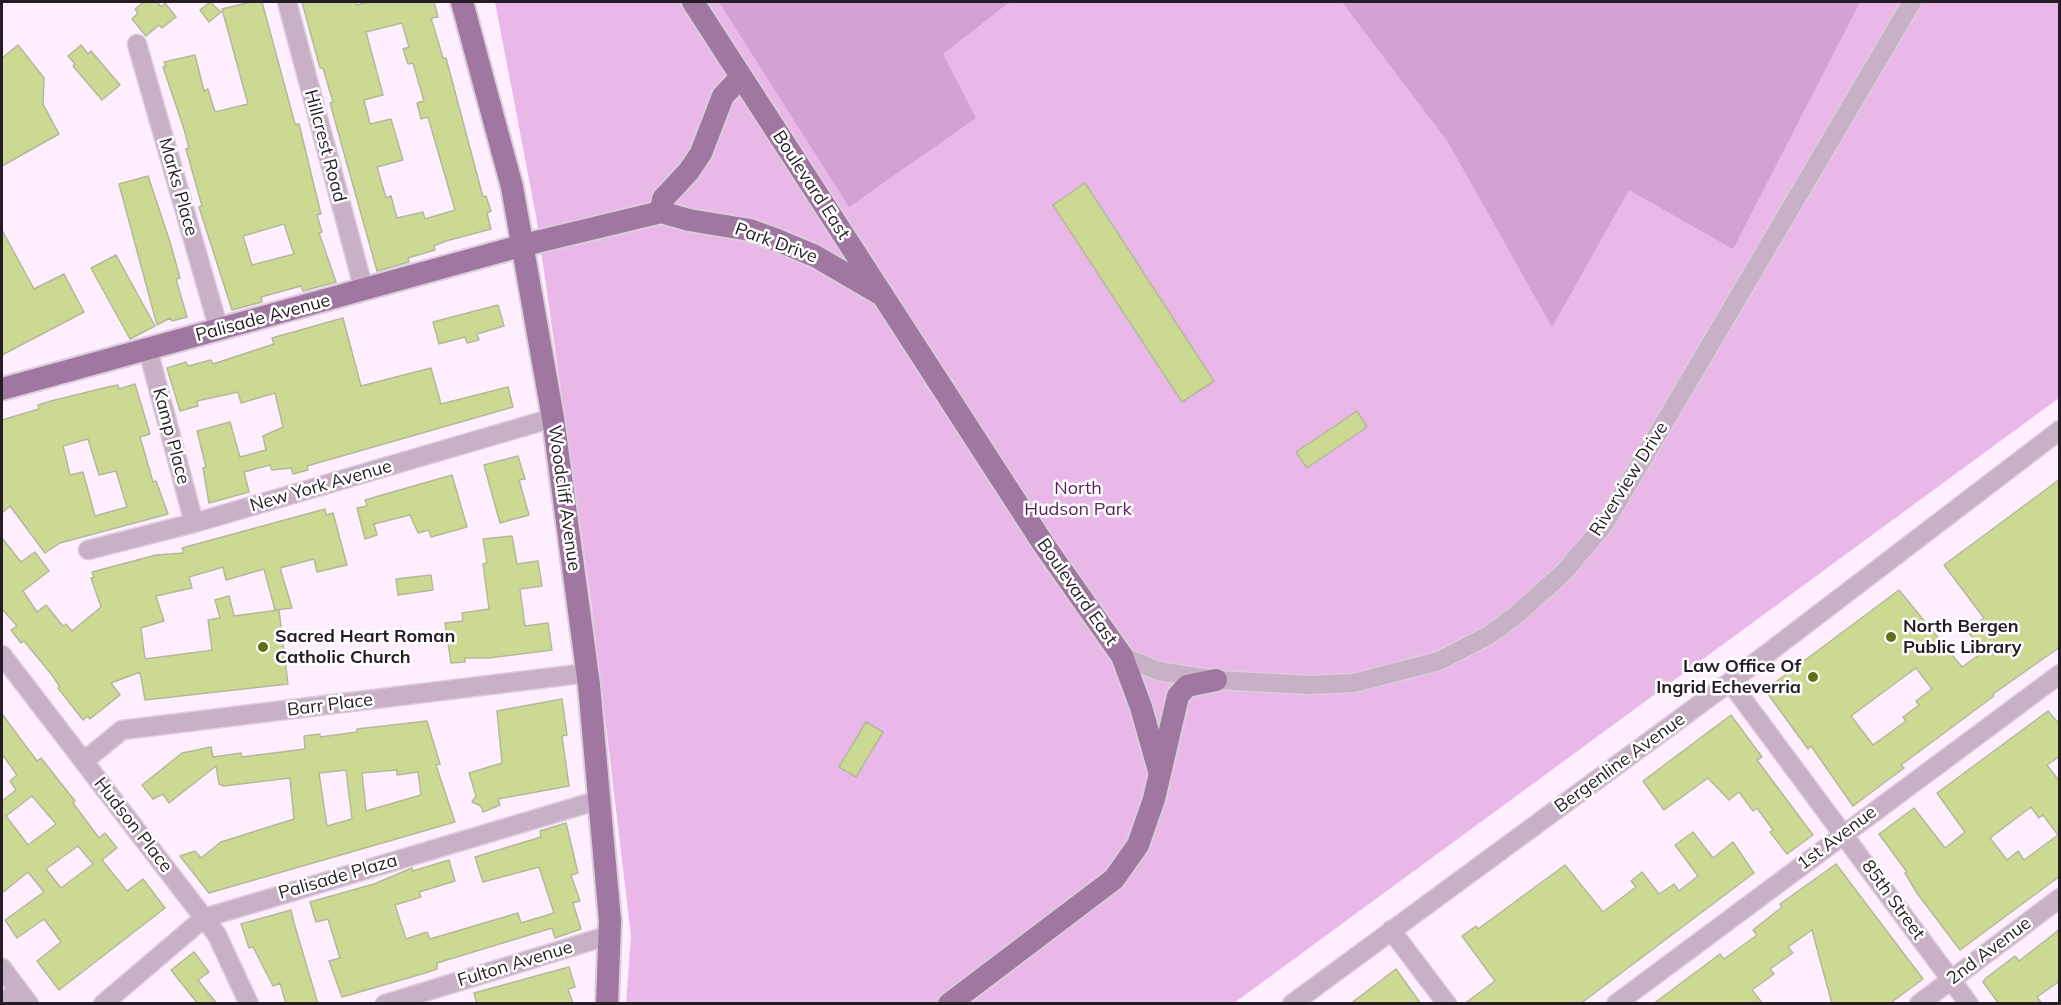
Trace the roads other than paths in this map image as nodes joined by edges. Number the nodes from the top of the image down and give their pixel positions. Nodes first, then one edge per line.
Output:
1 (287, 2) edge
2 (462, 2) edge
3 (693, 2) edge
4 (1912, 2) edge
5 (138, 44) dead end
6 (741, 76) junction
7 (661, 212) junction
8 (524, 245) junction
9 (364, 290) junction
10 (882, 295) junction
11 (219, 330) junction
12 (148, 350) junction
13 (2, 389) edge
14 (553, 418) junction
15 (2060, 430) edge
16 (194, 523) junction
17 (88, 550) dead end
18 (2, 655) edge
19 (1122, 656) junction
20 (587, 673) junction
21 (2060, 674) edge
22 (1216, 680) junction
23 (1730, 682) junction
24 (84, 761) junction
25 (1159, 771) junction
26 (599, 800) junction
27 (1844, 833) junction
28 (2060, 898) edge
29 (204, 918) junction
30 (1392, 930) junction
31 (610, 936) junction
32 (2, 968) edge
33 (1952, 980) junction
34 (23, 997) edge
35 (2, 1003) edge
36 (104, 1004) edge
37 (249, 1004) edge
38 (385, 1004) edge
39 (607, 1004) edge
40 (949, 1004) edge
41 (1292, 1004) edge
42 (1447, 1004) edge
43 (1616, 1004) edge
44 (1918, 1004) edge
45 (1969, 1004) edge

1 - 9 street, Hillcrest Road
2 - 8 main road, Woodcliff Avenue
3 - 6 main road, Boulevard East
4 - 22 street, Riverview Drive
5 - 11 street, Marks Place
6 - 7 main road
6 - 10 main road, Boulevard East
7 - 8 main road, Park Drive
7 - 10 main road, Park Drive
8 - 9 main road, Palisade Avenue
8 - 14 main road, Woodcliff Avenue
9 - 11 main road, Palisade Avenue
10 - 19 main road, Boulevard East
11 - 12 main road, Palisade Avenue
12 - 13 main road, Palisade Avenue
12 - 16 street, Kamp Place
14 - 16 street, New York Avenue
14 - 20 main road, Woodcliff Avenue
15 - 23 street, Bergenline Avenue
16 - 17 street, New York Avenue
18 - 24 street, Hudson Place
19 - 22 street, Riverview Drive
19 - 25 main road, Boulevard East
20 - 24 street, Barr Place
20 - 26 main road, Woodcliff Avenue
21 - 27 street, 1st Avenue
22 - 25 main road
23 - 27 street, 85th Street
23 - 30 street, Bergenline Avenue
24 - 29 street, Hudson Place
25 - 40 main road, Boulevard East
26 - 29 street, Palisade Plaza
26 - 31 main road, Woodcliff Avenue
27 - 33 street, 85th Street
27 - 43 street, 1st Avenue
28 - 33 street, 2nd Avenue
29 - 36 street, Palisade Plaza
29 - 37 street, Hudson Place
30 - 41 street, Bergenline Avenue
30 - 42 street
31 - 38 street, Fulton Avenue
31 - 39 main road, Woodcliff Avenue
32 - 34 street
33 - 44 street, 2nd Avenue
33 - 45 street, 85th Street
34 - 35 street

